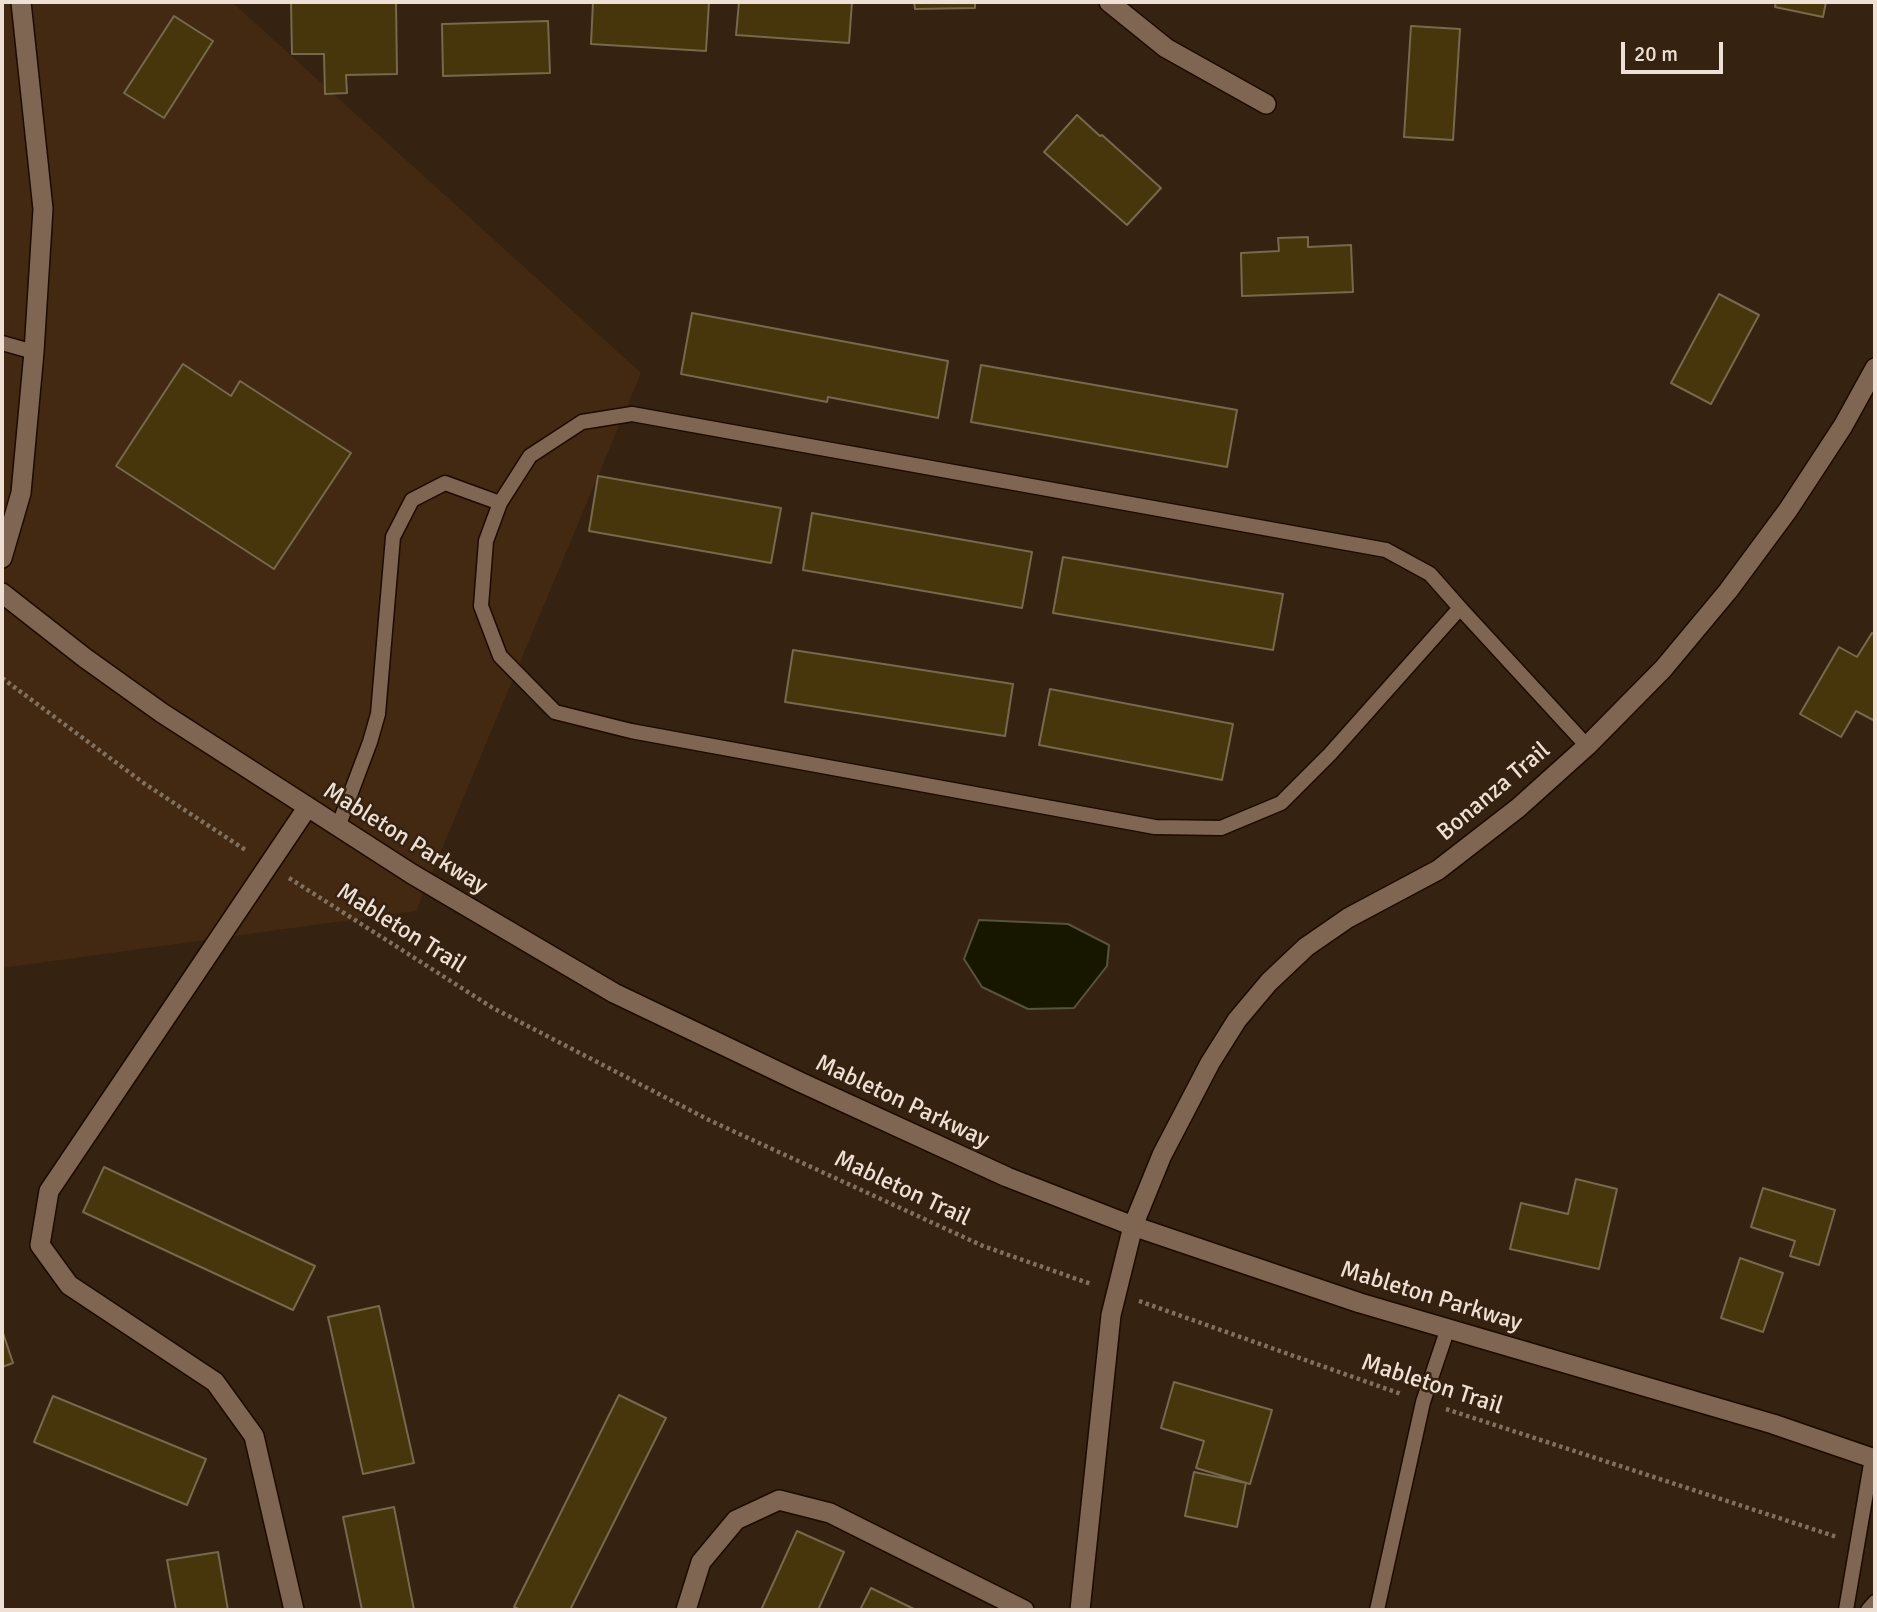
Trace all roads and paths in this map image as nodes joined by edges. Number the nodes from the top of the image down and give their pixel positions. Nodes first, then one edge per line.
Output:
1 (21, 2) edge
2 (1109, 2) edge
3 (1266, 104) dead end
4 (2, 343) edge
5 (34, 352) junction
6 (1875, 368) edge
7 (500, 503) junction
8 (2, 558) edge
9 (2, 593) edge
10 (1460, 608) junction
11 (2, 677) edge
12 (1587, 746) junction
13 (307, 808) junction
14 (338, 827) junction
15 (268, 864) junction
16 (1133, 1226) junction
17 (1116, 1293) junction
18 (1448, 1328) junction
19 (1423, 1402) junction
20 (1874, 1458) edge
21 (1858, 1544) junction
22 (1875, 1602) edge
23 (294, 1610) edge
24 (686, 1610) edge
25 (1024, 1610) edge
26 (1080, 1610) edge
27 (1377, 1610) edge
28 (1846, 1610) edge
29 (1868, 1610) edge

1 - 5 street
2 - 3 street
4 - 5 lane
5 - 8 street
6 - 12 street, Bonanza Trail
7 - 10 lane
7 - 10 lane
7 - 14 lane
9 - 13 street, Mableton Parkway
10 - 12 lane
11 - 15 path, Mableton Trail
12 - 16 street, Bonanza Trail
13 - 14 street, Mableton Parkway
13 - 15 street
14 - 16 street, Mableton Parkway
15 - 17 path, Mableton Trail
15 - 23 street
16 - 17 street, Bonanza Trail
16 - 18 street, Mableton Parkway
17 - 19 path, Mableton Trail
17 - 26 street, Bonanza Trail
18 - 19 lane
18 - 20 street, Mableton Parkway
19 - 21 path, Mableton Trail
19 - 27 lane
20 - 21 lane
21 - 28 lane
22 - 29 lane
24 - 25 street

